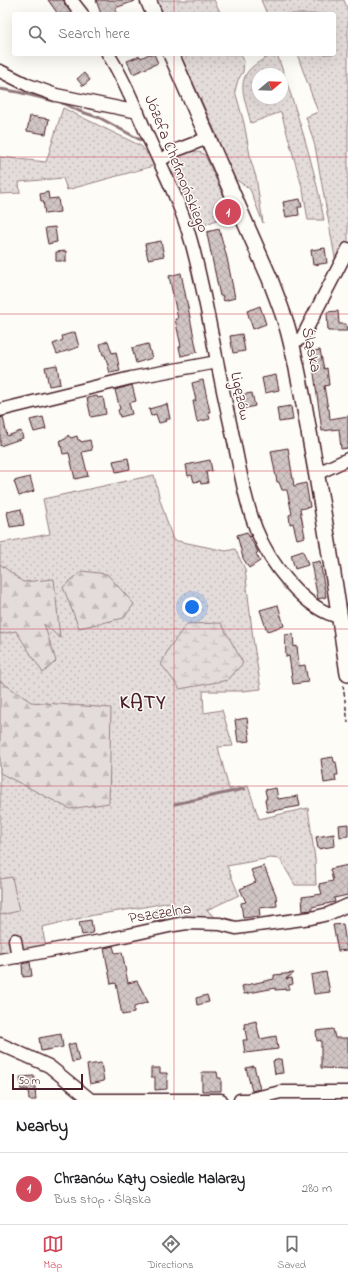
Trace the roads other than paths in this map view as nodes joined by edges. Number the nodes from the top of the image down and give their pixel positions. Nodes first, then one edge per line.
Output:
1 (71, 0) edge
2 (148, 0) edge
3 (80, 12) edge
4 (153, 12) edge
5 (109, 56) edge
6 (172, 56) edge
7 (0, 72) edge
8 (138, 112) junction
9 (208, 138) junction
10 (159, 160) junction
11 (348, 249) edge
12 (292, 343) junction
13 (217, 362) junction
14 (0, 410) edge
15 (348, 459) edge
16 (316, 474) junction
17 (340, 617) junction
18 (348, 674) edge
19 (348, 904) edge
20 (15, 940) dead end
21 (18, 957) junction
22 (0, 960) edge
23 (0, 1044) edge
24 (348, 1092) edge
25 (221, 1100) edge
26 (240, 1100) edge

1 - 3 street
2 - 4 main road
5 - 8 street, Józefa Chełmońskiego
6 - 9 main road, Śląska
7 - 8 street
8 - 10 street, Józefa Chełmońskiego
9 - 10 street
9 - 12 main road, Śląska
10 - 13 street, Józefa Chełmońskiego
11 - 12 street
12 - 16 main road, Śląska
13 - 14 street, Ligęzów
13 - 17 street, Ligęzów
15 - 16 street
16 - 17 main road, Śląska
17 - 18 main road, Śląska
19 - 21 street, Pszczelna
20 - 21 street
21 - 22 street, Pszczelna
23 - 25 street
24 - 26 street

